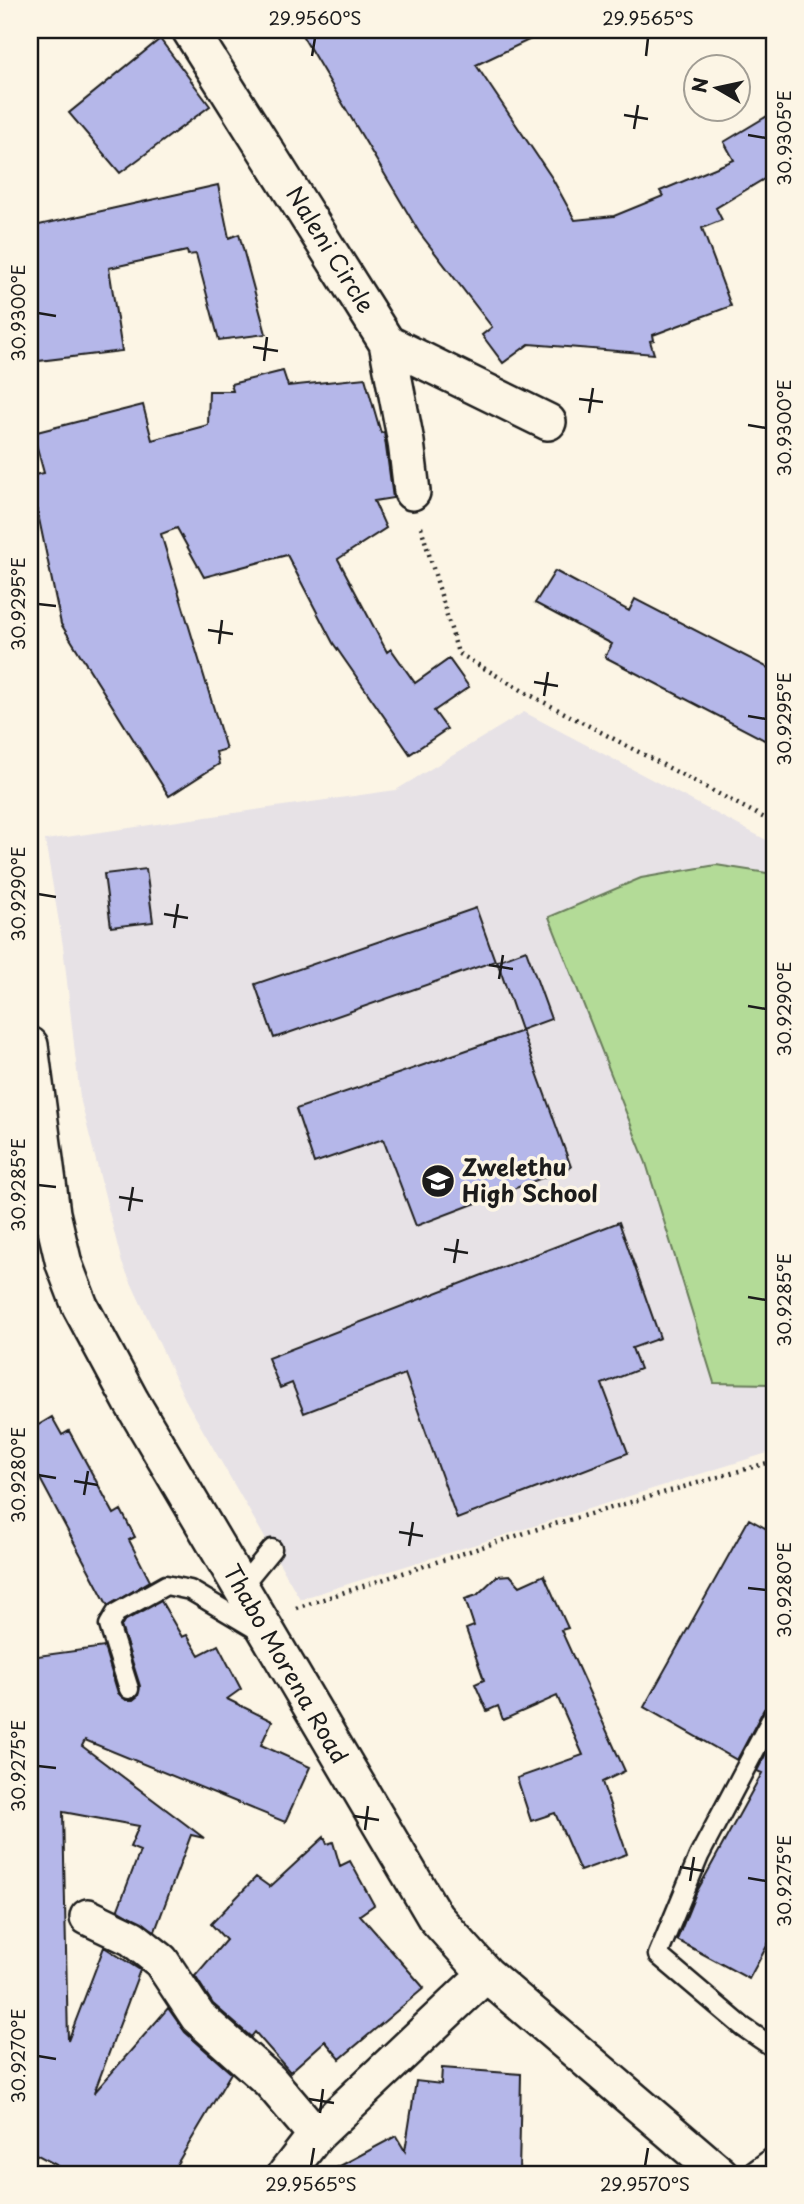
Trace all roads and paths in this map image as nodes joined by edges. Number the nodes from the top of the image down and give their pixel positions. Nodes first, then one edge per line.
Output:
1 (190, 30) edge
2 (387, 343) junction
3 (548, 422) dead end
4 (412, 492) joint
5 (774, 822) edge
6 (30, 1045) edge
7 (774, 1461) edge
8 (272, 1549) dead end
9 (240, 1588) junction
10 (264, 1628) junction
11 (129, 1689) dead end
12 (774, 1714) edge
13 (88, 1917) dead end
14 (486, 1974) junction
15 (774, 2048) edge
16 (316, 2135) junction
17 (774, 2156) edge
18 (286, 2174) edge
19 (720, 2174) edge
20 (750, 2174) edge

1 - 2 street, Naleni Circle
2 - 3 street
2 - 4 street, Naleni Circle
4 - 5 path
6 - 9 street, Thabo Morena Road
7 - 10 path
8 - 9 lane
9 - 10 street, Thabo Morena Road
10 - 11 lane
10 - 14 street, Thabo Morena Road
12 - 15 lane
13 - 16 street
14 - 16 street
14 - 19 street, Thabo Morena Road
16 - 18 street
17 - 20 lane

